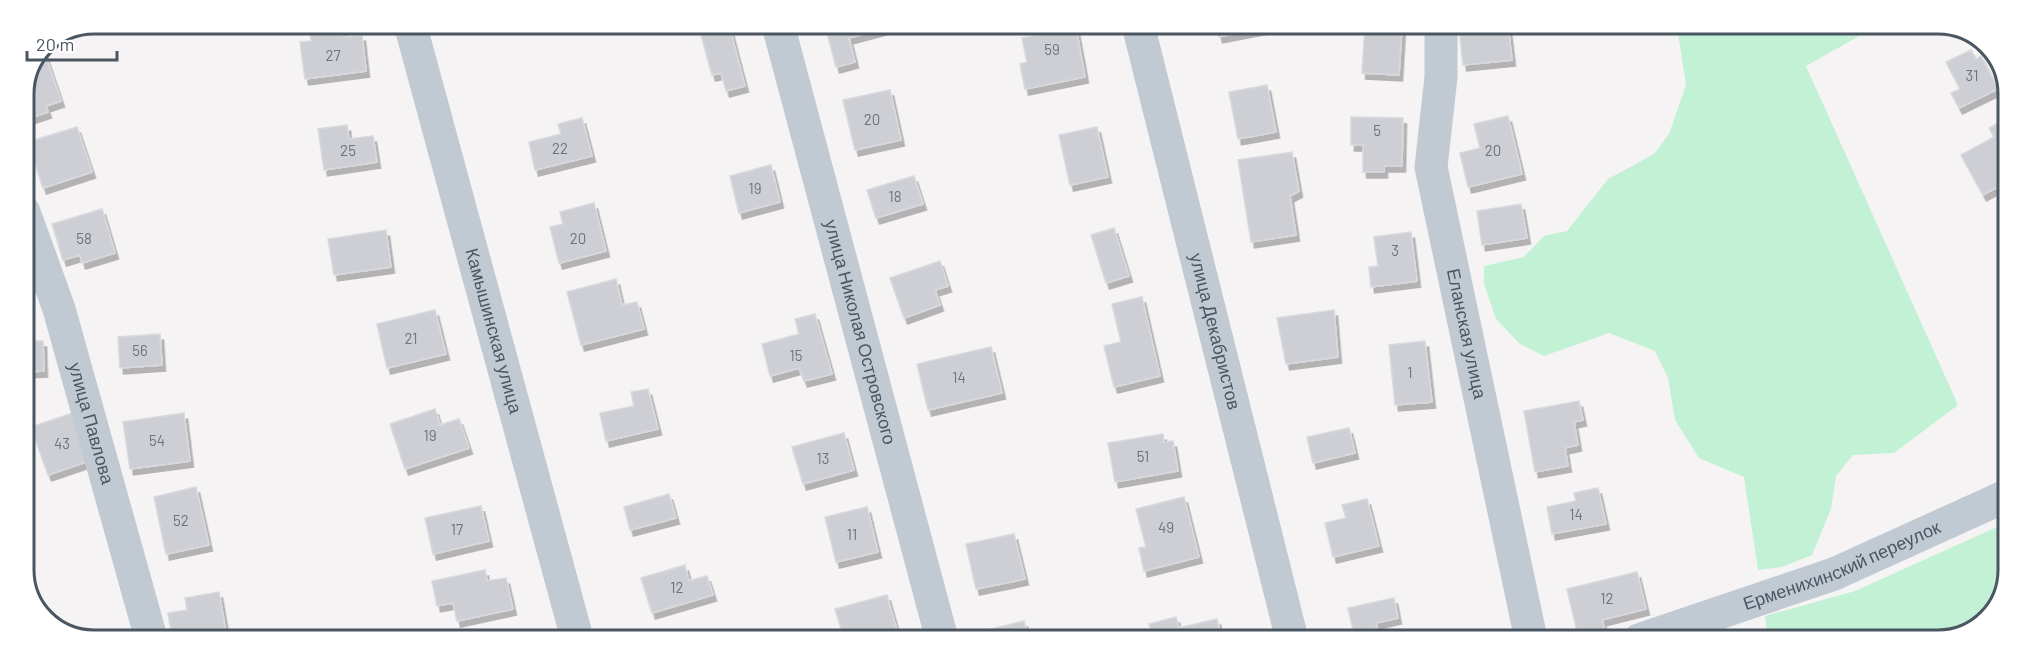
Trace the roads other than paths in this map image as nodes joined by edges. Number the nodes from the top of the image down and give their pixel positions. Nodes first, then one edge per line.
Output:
1 (413, 34) edge
2 (780, 34) edge
3 (1140, 34) edge
4 (1441, 34) edge
5 (34, 241) edge
6 (1998, 500) edge
7 (149, 630) edge
8 (575, 630) edge
9 (940, 630) edge
10 (1290, 630) edge
11 (1529, 630) edge
12 (1669, 630) edge

1 - 8 street, Камышинская улица
2 - 9 street, улица Николая Островского
3 - 10 street, улица Декабристов
4 - 11 street, Еланская улица
5 - 7 street, улица Павлова
6 - 12 street, Ерменихинский переулок

